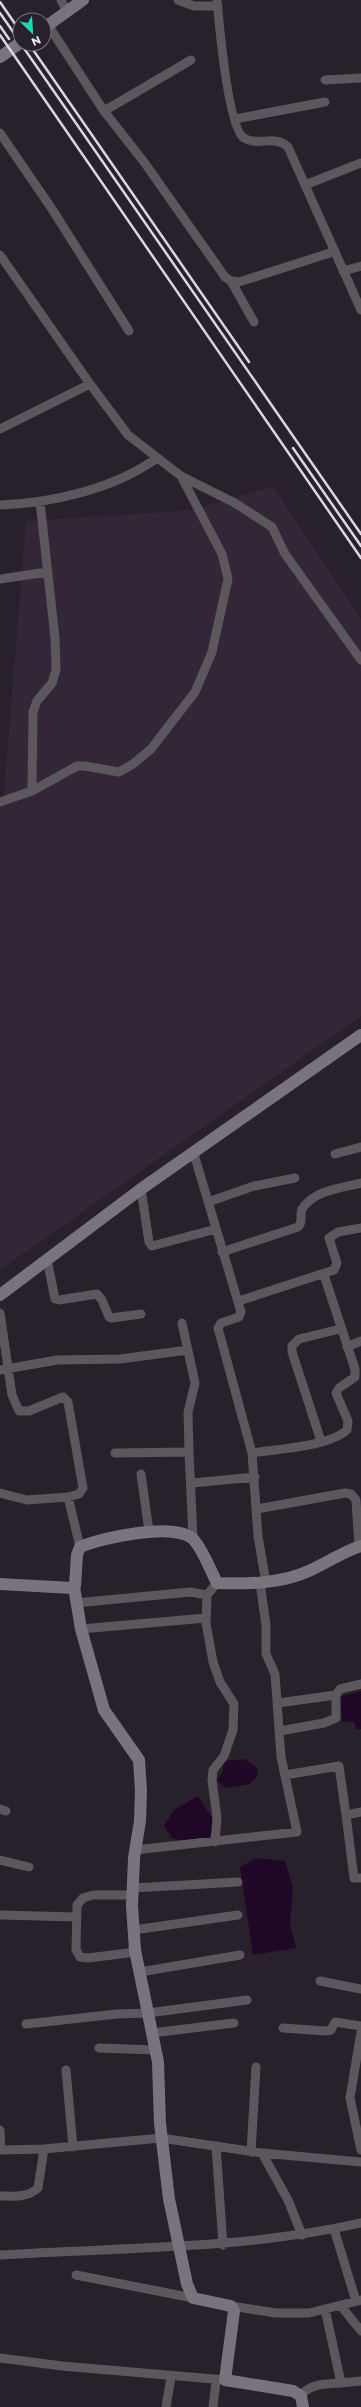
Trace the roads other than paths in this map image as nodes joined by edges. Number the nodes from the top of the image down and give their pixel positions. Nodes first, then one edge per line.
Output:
1 (61, 0) edge
2 (83, 0) edge
3 (178, 0) edge
4 (217, 3) edge
5 (67, 12) junction
6 (52, 22) edge
7 (52, 35) edge
8 (12, 49) edge
9 (0, 57) edge
10 (191, 60) dead end
11 (361, 78) edge
12 (325, 80) dead end
13 (325, 102) dead end
14 (104, 111) junction
15 (235, 119) junction
16 (0, 133) edge
17 (361, 163) edge
18 (305, 185) junction
19 (333, 252) junction
20 (0, 255) edge
21 (361, 266) edge
22 (343, 271) junction
23 (231, 281) junction
24 (361, 310) edge
25 (254, 322) dead end
26 (129, 331) dead end
27 (90, 384) junction
28 (0, 429) edge
29 (157, 458) junction
30 (181, 476) junction
31 (40, 502) junction
32 (0, 505) edge
33 (48, 572) junction
34 (0, 579) edge
35 (361, 660) edge
36 (32, 791) junction
37 (0, 802) edge
38 (361, 1035) edge
39 (361, 1147) edge
40 (194, 1151) junction
41 (336, 1154) dead end
42 (295, 1178) dead end
43 (361, 1183) edge
44 (141, 1188) junction
45 (208, 1202) junction
46 (361, 1228) edge
47 (216, 1229) junction
48 (222, 1252) junction
49 (47, 1259) junction
50 (324, 1275) junction
51 (0, 1295) edge
52 (239, 1301) junction
53 (0, 1313) edge
54 (141, 1314) dead end
55 (182, 1323) dead end
56 (340, 1329) junction
57 (361, 1341) edge
58 (347, 1347) junction
59 (188, 1350) junction
60 (4, 1369) edge
61 (321, 1441) junction
62 (190, 1452) junction
63 (115, 1453) dead end
64 (252, 1453) junction
65 (141, 1474) dead end
66 (255, 1477) junction
67 (192, 1483) junction
68 (0, 1494) edge
69 (68, 1497) junction
70 (257, 1509) junction
71 (149, 1531) junction
72 (193, 1538) junction
73 (360, 1546) edge
74 (80, 1547) junction
75 (217, 1583) junction
76 (263, 1583) junction
77 (0, 1584) edge
78 (74, 1587) junction
79 (208, 1595) junction
80 (76, 1603) junction
81 (206, 1618) junction
82 (81, 1629) junction
83 (361, 1684) edge
84 (336, 1695) junction
85 (278, 1704) junction
86 (280, 1731) junction
87 (285, 1775) junction
88 (361, 1812) edge
89 (346, 1814) junction
90 (215, 1842) junction
91 (135, 1850) junction
92 (0, 1860) edge
93 (29, 1867) dead end
94 (361, 1878) edge
95 (238, 1882) dead end
96 (133, 1892) junction
97 (0, 1915) edge
98 (238, 1915) dead end
99 (77, 1917) junction
100 (134, 1930) junction
101 (136, 1952) junction
102 (240, 1955) dead end
103 (140, 1972) junction
104 (320, 1981) dead end
105 (361, 1989) edge
106 (247, 2000) dead end
107 (148, 2013) junction
108 (234, 2023) dead end
109 (26, 2024) dead end
110 (361, 2026) edge
111 (283, 2028) dead end
112 (361, 2032) edge
113 (152, 2033) junction
114 (99, 2048) dead end
115 (156, 2050) junction
116 (359, 2058) edge
117 (256, 2067) dead end
118 (66, 2070) dead end
119 (358, 2124) edge
120 (0, 2130) edge
121 (161, 2138) junction
122 (216, 2146) junction
123 (73, 2147) junction
124 (44, 2149) junction
125 (1, 2150) edge
126 (361, 2150) edge
127 (251, 2152) junction
128 (262, 2153) junction
129 (361, 2162) edge
130 (0, 2196) edge
131 (361, 2223) edge
132 (334, 2229) junction
133 (302, 2235) junction
134 (223, 2245) junction
135 (179, 2246) junction
136 (0, 2255) edge
137 (76, 2275) dead end
138 (193, 2298) junction
139 (358, 2300) edge
140 (231, 2306) junction
141 (341, 2306) junction
142 (325, 2309) junction
143 (361, 2331) edge
144 (0, 2358) edge
145 (171, 2377) junction
146 (220, 2380) junction
147 (361, 2381) edge
148 (341, 2383) junction
149 (302, 2402) edge
150 (166, 2407) edge
151 (213, 2407) edge

1 - 5 street
2 - 5 street
3 - 4 street
4 - 15 street
5 - 6 street
7 - 14 street
8 - 9 street
10 - 14 street
11 - 12 street
13 - 15 street
14 - 23 street
15 - 18 street
16 - 26 street
17 - 18 street
18 - 19 street
19 - 22 street
19 - 23 street
20 - 27 street
21 - 22 street
22 - 24 street
23 - 25 street
27 - 28 street
27 - 29 street
29 - 30 street
29 - 31 street
30 - 35 street
30 - 36 street
31 - 32 street
31 - 33 street
33 - 34 street
33 - 36 street
36 - 37 street
38 - 40 street
39 - 41 street
40 - 44 street
40 - 45 street
42 - 45 street
43 - 48 street
44 - 47 street
44 - 49 street
45 - 47 street
46 - 50 street
47 - 48 street
48 - 52 street
49 - 51 street
49 - 54 street
50 - 52 street
50 - 56 street
52 - 64 street
53 - 60 street
55 - 59 street
56 - 58 street
56 - 61 street
57 - 58 street
58 - 61 street
59 - 60 street
59 - 62 street
60 - 69 street
61 - 64 street
62 - 63 street
62 - 67 street
64 - 66 street
65 - 71 street
66 - 67 street
66 - 70 street
67 - 72 street
68 - 69 street
69 - 74 street
70 - 73 street
70 - 76 street
71 - 72 street
71 - 74 street
72 - 75 street
73 - 76 street
74 - 78 street
75 - 76 street
75 - 79 street
76 - 85 street
77 - 78 street
78 - 80 street
79 - 80 street
79 - 81 street
80 - 82 street
81 - 82 street
81 - 90 street
82 - 91 street
83 - 84 street
84 - 85 street
84 - 86 street
85 - 86 street
86 - 87 street
87 - 89 street
87 - 90 street
88 - 89 street
89 - 94 street
90 - 91 street
91 - 96 street
92 - 93 street
95 - 96 street
96 - 99 street
96 - 100 street
97 - 99 street
98 - 100 street
99 - 101 street
100 - 101 street
101 - 103 street
102 - 103 street
103 - 107 street
104 - 105 street
106 - 107 street
107 - 109 street
107 - 113 street
108 - 113 street
110 - 111 street
112 - 116 street
113 - 115 street
114 - 115 street
115 - 121 street
116 - 119 street
117 - 127 street
118 - 123 street
119 - 126 street
120 - 125 street
121 - 122 street
121 - 123 street
121 - 135 street
122 - 127 street
122 - 134 street
123 - 124 street
124 - 125 street
124 - 130 street
127 - 128 street
128 - 129 street
128 - 133 street
131 - 132 street
132 - 133 street
132 - 139 street
133 - 134 street
134 - 135 street
135 - 136 street
135 - 138 street
137 - 138 street
138 - 140 street
139 - 141 street
140 - 142 street
140 - 146 street
141 - 142 street
141 - 143 street
142 - 148 street
144 - 145 street
145 - 146 street
145 - 150 street
146 - 149 street
146 - 151 street
147 - 148 street
148 - 149 street

